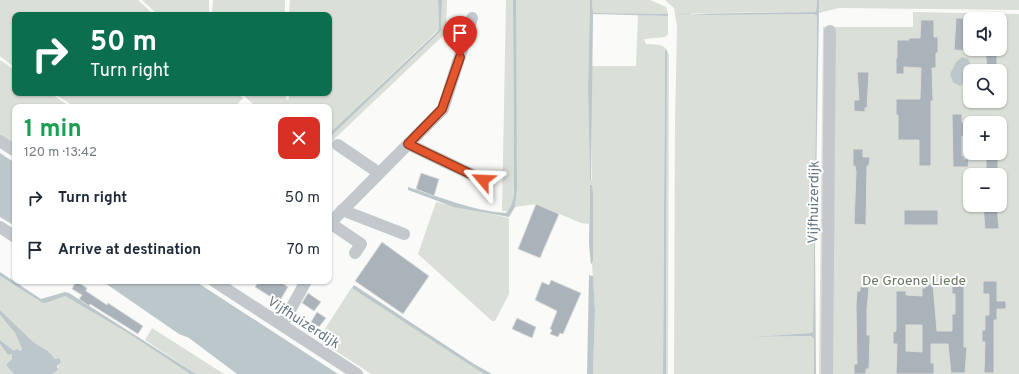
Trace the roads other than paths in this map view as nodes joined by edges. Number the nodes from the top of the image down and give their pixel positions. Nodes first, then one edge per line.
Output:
1 (472, 18) dead end
2 (830, 31) dead end
3 (0, 141) edge
4 (408, 144) junction
5 (338, 145) dead end
6 (12, 149) edge
7 (380, 173) junction
8 (483, 180) dead end
9 (342, 210) junction
10 (332, 220) edge
11 (332, 225) edge
12 (0, 227) edge
13 (404, 234) dead end
14 (12, 235) edge
15 (354, 253) dead end
16 (219, 284) edge
17 (304, 284) edge
18 (282, 325) junction
19 (357, 374) edge
20 (827, 374) edge

1 - 4 street
2 - 20 street, Vijfhuizerdijk
3 - 6 street
4 - 7 street
4 - 8 street
5 - 7 street
7 - 9 street
9 - 10 street
9 - 13 street
11 - 15 street
12 - 14 street
16 - 18 street, Vijfhuizerdijk
17 - 18 street
18 - 19 street, Vijfhuizerdijk

